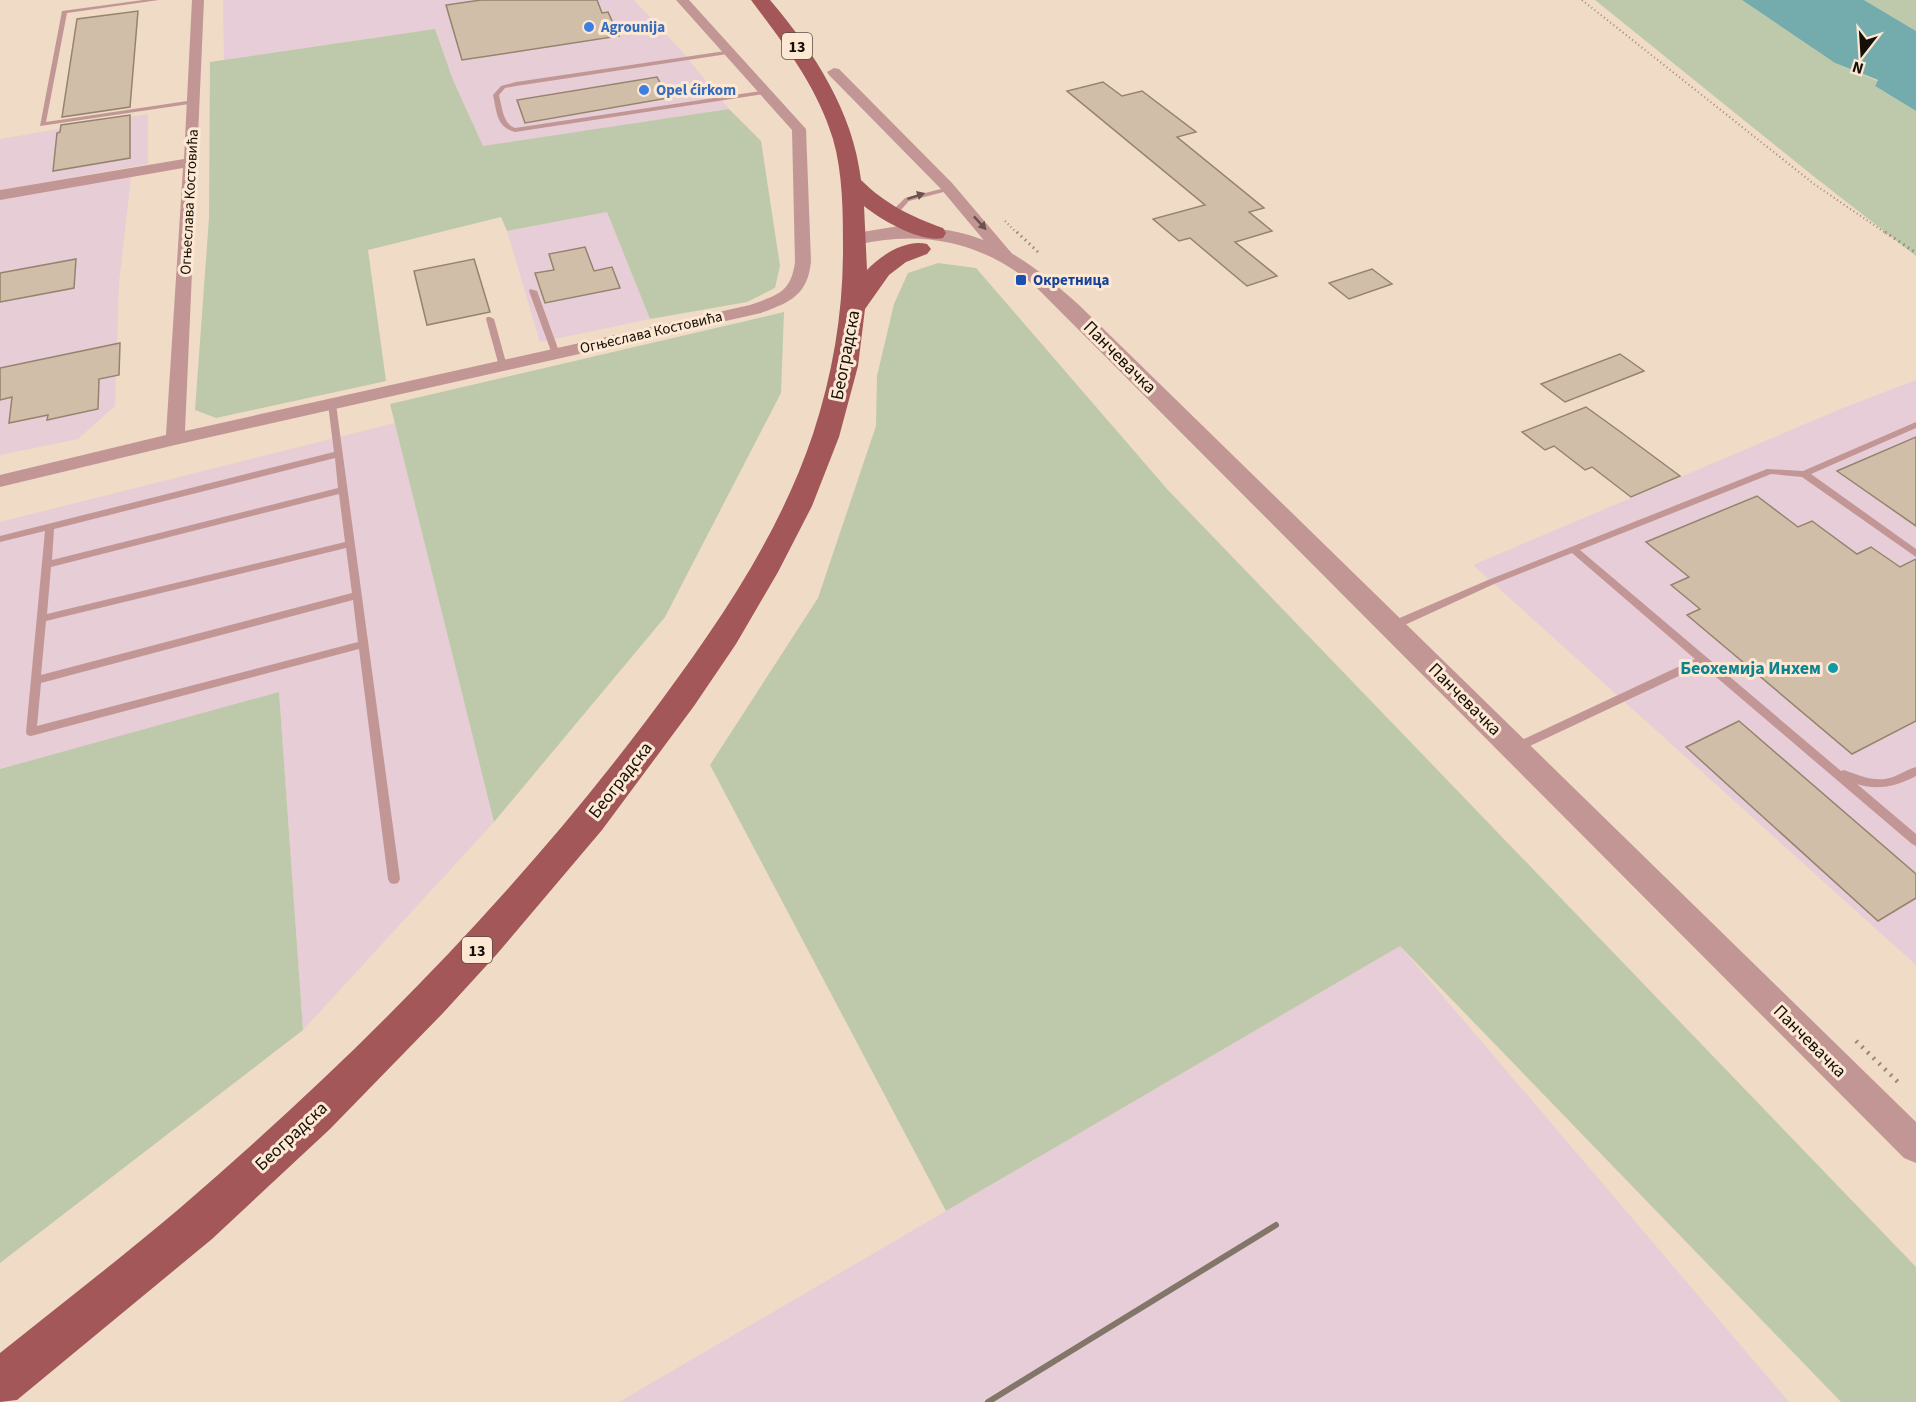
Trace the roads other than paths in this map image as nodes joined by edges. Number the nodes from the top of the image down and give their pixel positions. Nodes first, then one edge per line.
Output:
1 (156, 0) edge
2 (198, 0) edge
3 (682, 0) edge
4 (760, 0) edge
5 (732, 52) junction
6 (834, 72) dead end
7 (768, 92) junction
8 (194, 102) junction
9 (191, 162) junction
10 (850, 181) junction
11 (949, 189) junction
12 (0, 195) edge
13 (897, 219) junction
14 (856, 239) junction
15 (927, 241) junction
16 (1001, 256) junction
17 (533, 291) dead end
18 (856, 305) junction
19 (490, 319) dead end
20 (556, 354) junction
21 (503, 366) junction
22 (332, 404) junction
23 (1916, 425) edge
24 (175, 439) junction
25 (339, 454) junction
26 (1804, 474) junction
27 (0, 481) edge
28 (344, 490) junction
29 (50, 526) junction
30 (0, 539) edge
31 (351, 544) junction
32 (1573, 549) junction
33 (1916, 555) edge
34 (46, 565) junction
35 (357, 595) junction
36 (41, 619) junction
37 (1392, 626) junction
38 (364, 644) junction
39 (1703, 660) junction
40 (36, 681) junction
41 (1515, 748) junction
42 (1826, 764) junction
43 (1916, 771) edge
44 (1916, 842) edge
45 (394, 879) dead end
46 (1916, 1146) edge
47 (0, 1383) edge

1 - 8 lane
2 - 8 street, Огњеслава Костовића
3 - 5 street, Огњеслава Костовића
4 - 10 main road, Београдска / 13
5 - 7 street, Огњеслава Костовића
5 - 7 lane
6 - 11 street, Панчевачка
7 - 20 street, Огњеслава Костовића
8 - 9 street, Огњеслава Костовића
9 - 12 street
9 - 24 street, Огњеслава Костовића
10 - 13 main road
10 - 14 main road, Београдска / 13
13 -> 11 lane
11 -> 16 street, Панчевачка
13 - 15 main road
14 - 15 street
14 - 18 main road, Београдска / 13
15 - 16 street
15 - 18 main road
16 - 37 street, Панчевачка
17 - 20 lane
18 - 47 main road, Београдска / 13
19 - 21 lane
20 - 21 street, Огњеслава Костовића
21 - 22 street, Огњеслава Костовића
22 - 24 street, Огњеслава Костовића
22 - 25 lane
23 - 26 lane
24 - 27 street, Огњеслава Костовића
25 - 28 lane
25 - 29 lane
26 - 32 lane
26 - 33 lane
28 - 31 lane
28 - 34 lane
29 - 30 lane
29 - 34 lane
31 - 35 lane
31 - 36 lane
32 - 37 lane
32 - 39 lane
34 - 36 lane
35 - 38 lane
35 - 40 lane
36 - 40 lane
37 - 41 street, Панчевачка
38 - 40 lane
38 - 45 lane
39 - 41 lane
39 - 42 lane
41 - 46 street, Панчевачка
42 - 43 lane
42 - 44 lane

